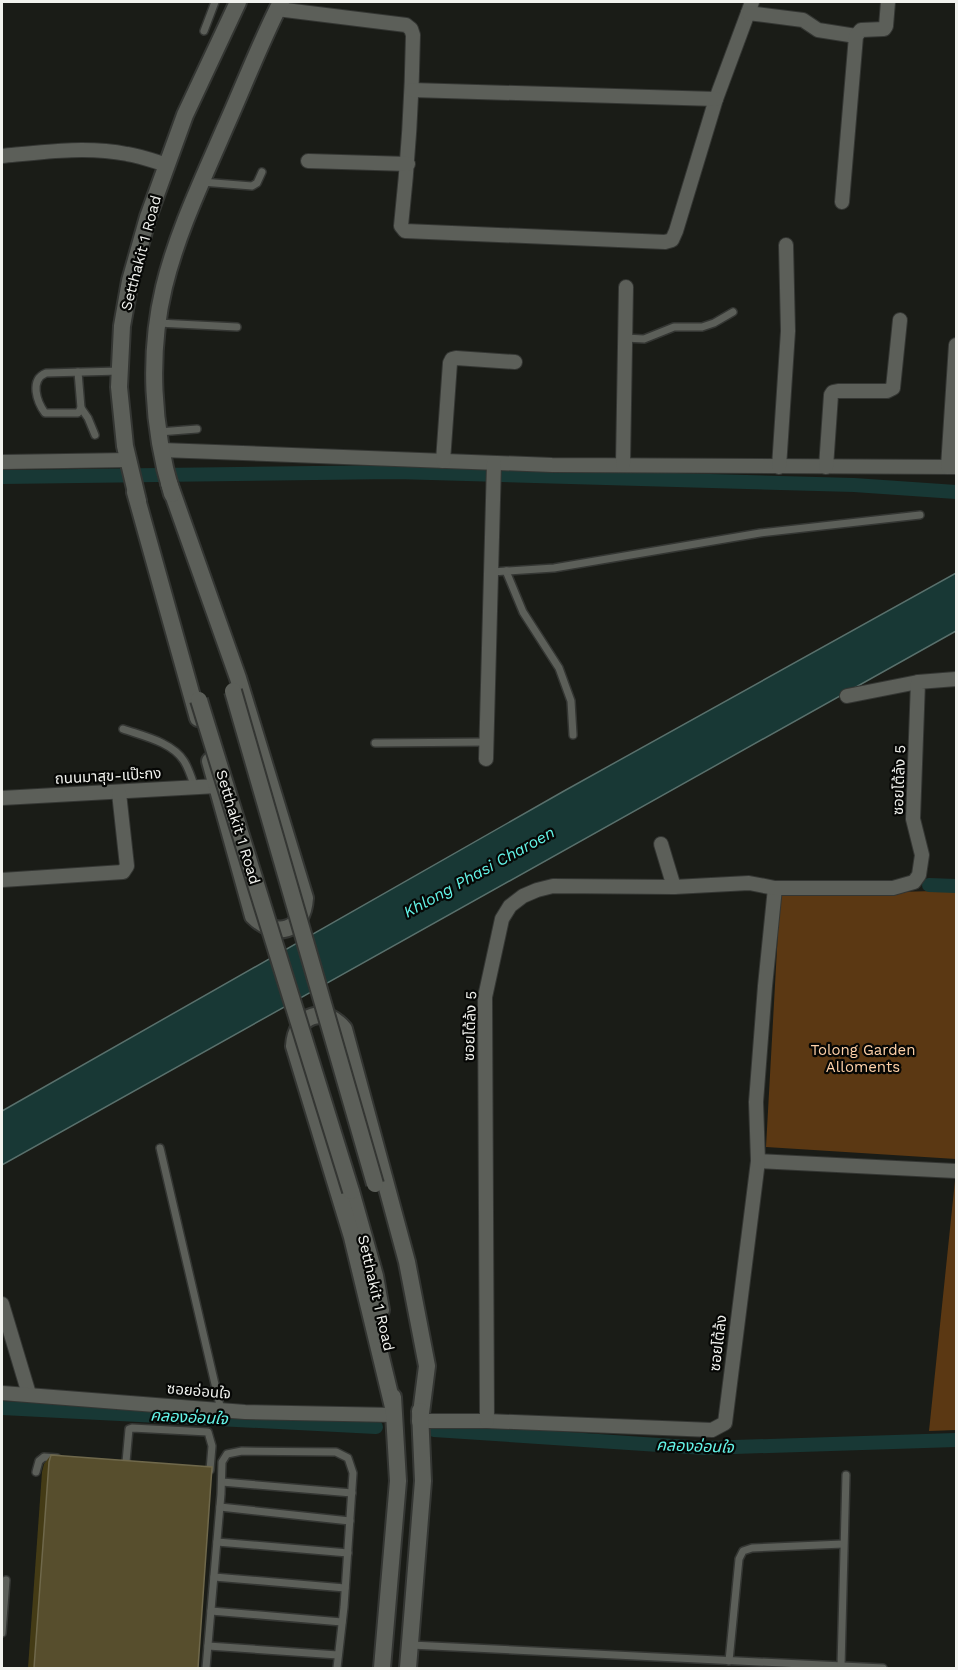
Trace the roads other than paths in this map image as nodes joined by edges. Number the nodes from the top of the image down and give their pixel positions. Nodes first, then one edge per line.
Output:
1 (215, 2) edge
2 (238, 2) edge
3 (888, 2) edge
4 (279, 5) edge
5 (750, 7) edge
6 (204, 31) dead end
7 (856, 36) junction
8 (412, 90) junction
9 (716, 99) junction
10 (2, 156) edge
11 (308, 161) dead end
12 (408, 164) junction
13 (167, 165) junction
14 (262, 172) dead end
15 (202, 182) junction
16 (842, 202) dead end
17 (786, 245) dead end
18 (626, 287) dead end
19 (733, 312) dead end
20 (900, 320) dead end
21 (157, 322) junction
22 (237, 327) dead end
23 (625, 338) junction
24 (957, 345) edge
25 (515, 362) dead end
26 (120, 371) junction
27 (78, 372) junction
28 (81, 408) junction
29 (197, 429) dead end
30 (159, 432) junction
31 (95, 435) dead end
32 (162, 450) junction
33 (128, 460) junction
34 (443, 461) junction
35 (2, 462) edge
36 (494, 463) junction
37 (623, 464) junction
38 (779, 467) junction
39 (826, 467) junction
40 (952, 467) edge
41 (169, 483) junction
42 (135, 492) junction
43 (920, 515) dead end
44 (499, 572) junction
45 (957, 679) edge
46 (918, 682) junction
47 (847, 696) dead end
48 (123, 729) dead end
49 (573, 735) dead end
50 (487, 742) junction
51 (375, 743) dead end
52 (486, 759) dead end
53 (217, 786) junction
54 (195, 788) junction
55 (119, 793) junction
56 (2, 798) edge
57 (661, 844) dead end
58 (2, 880) edge
59 (674, 887) junction
60 (775, 888) junction
61 (160, 1148) dead end
62 (758, 1161) junction
63 (957, 1171) edge
64 (2, 1304) edge
65 (2, 1393) edge
66 (29, 1394) junction
67 (221, 1410) junction
68 (393, 1411) junction
69 (420, 1421) junction
70 (487, 1421) junction
71 (64, 1458) edge
72 (116, 1461) edge
73 (126, 1462) junction
74 (136, 1463) edge
75 (200, 1469) edge
76 (210, 1470) junction
77 (36, 1472) dead end
78 (222, 1472) junction
79 (846, 1475) dead end
80 (222, 1482) junction
81 (352, 1493) junction
82 (220, 1507) junction
83 (350, 1521) junction
84 (217, 1542) junction
85 (843, 1544) junction
86 (348, 1553) junction
87 (214, 1577) junction
88 (6, 1580) dead end
89 (345, 1588) junction
90 (211, 1611) junction
91 (342, 1622) junction
92 (2, 1633) edge
93 (208, 1646) junction
94 (411, 1646) junction
95 (338, 1654) junction
96 (729, 1661) junction
97 (841, 1666) junction
98 (206, 1668) edge
99 (337, 1668) edge
100 (382, 1668) edge
101 (408, 1668) edge
102 (883, 1668) edge

1 - 6 lane
2 - 13 main road, Setthakit 1 Road
3 - 7 street
4 - 8 street
4 - 15 main road, Setthakit 1 Road
5 - 7 street
5 - 9 street
7 - 16 street
8 - 9 street
8 - 12 street
9 - 12 street
10 - 13 street
11 - 12 street
13 - 26 main road, Setthakit 1 Road
14 - 15 lane
15 - 21 main road, Setthakit 1 Road
17 - 38 street
18 - 23 street
19 - 23 lane
20 - 39 street
21 - 22 lane
21 - 30 main road, Setthakit 1 Road
23 - 37 street
24 - 40 street
25 - 34 street
26 - 27 lane
26 - 33 main road, Setthakit 1 Road
27 - 28 lane
27 - 28 lane
28 - 31 lane
29 - 30 lane
30 - 32 main road, Setthakit 1 Road
32 - 34 street
32 - 41 main road, Setthakit 1 Road
33 - 35 street
33 - 42 main road, Setthakit 1 Road
34 - 36 street
36 - 37 street
36 - 44 street
37 - 38 street
38 - 39 street
39 - 40 street
41 - 53 main road
41 - 69 main road, Setthakit 1 Road, bridge
42 - 53 main road
42 - 68 main road, Setthakit 1 Road, bridge
43 - 44 lane
44 - 49 lane
44 - 50 street
45 - 46 street
46 - 47 street
46 - 60 street, ซอยโต้ล้ง 5
48 - 54 lane
50 - 51 lane
50 - 52 street
53 - 54 street, ถนนมาสุข-แป๊ะกง
54 - 55 street, ถนนมาสุข-แป๊ะกง
55 - 56 street, ถนนมาสุข-แป๊ะกง
55 - 58 street
57 - 59 street
59 - 60 street, ซอยโต้ล้ง 5
59 - 70 street, ซอยโต้ล้ง 5
60 - 62 street
61 - 67 lane
62 - 63 street
62 - 70 street, ซอยโต้ล้ง
64 - 66 street
65 - 66 street, ซอยอ่อนใจ
66 - 67 street, ซอยอ่อนใจ
67 - 68 street, ซอยอ่อนใจ
68 - 69 main road
68 - 100 main road, Setthakit 1 Road
69 - 70 street, ซอยโต้ล้ง
69 - 94 main road, Setthakit 1 Road
71 - 77 lane
72 - 73 lane
73 - 74 lane
73 - 76 lane
75 - 76 lane
76 - 78 lane
78 - 80 lane
78 - 81 lane
79 - 85 lane
80 - 81 lane
80 - 82 lane
81 - 83 lane
82 - 83 lane
82 - 84 lane
83 - 86 lane
84 - 86 lane
84 - 87 lane
85 - 96 lane
85 - 97 lane
86 - 89 lane
87 - 89 lane
87 - 90 lane
88 - 92 lane
89 - 91 lane
90 - 91 lane
90 - 93 lane
91 - 95 lane
93 - 95 lane
93 - 98 lane
94 - 96 lane
94 - 101 main road, Setthakit 1 Road
95 - 99 lane
96 - 97 lane
97 - 102 lane

